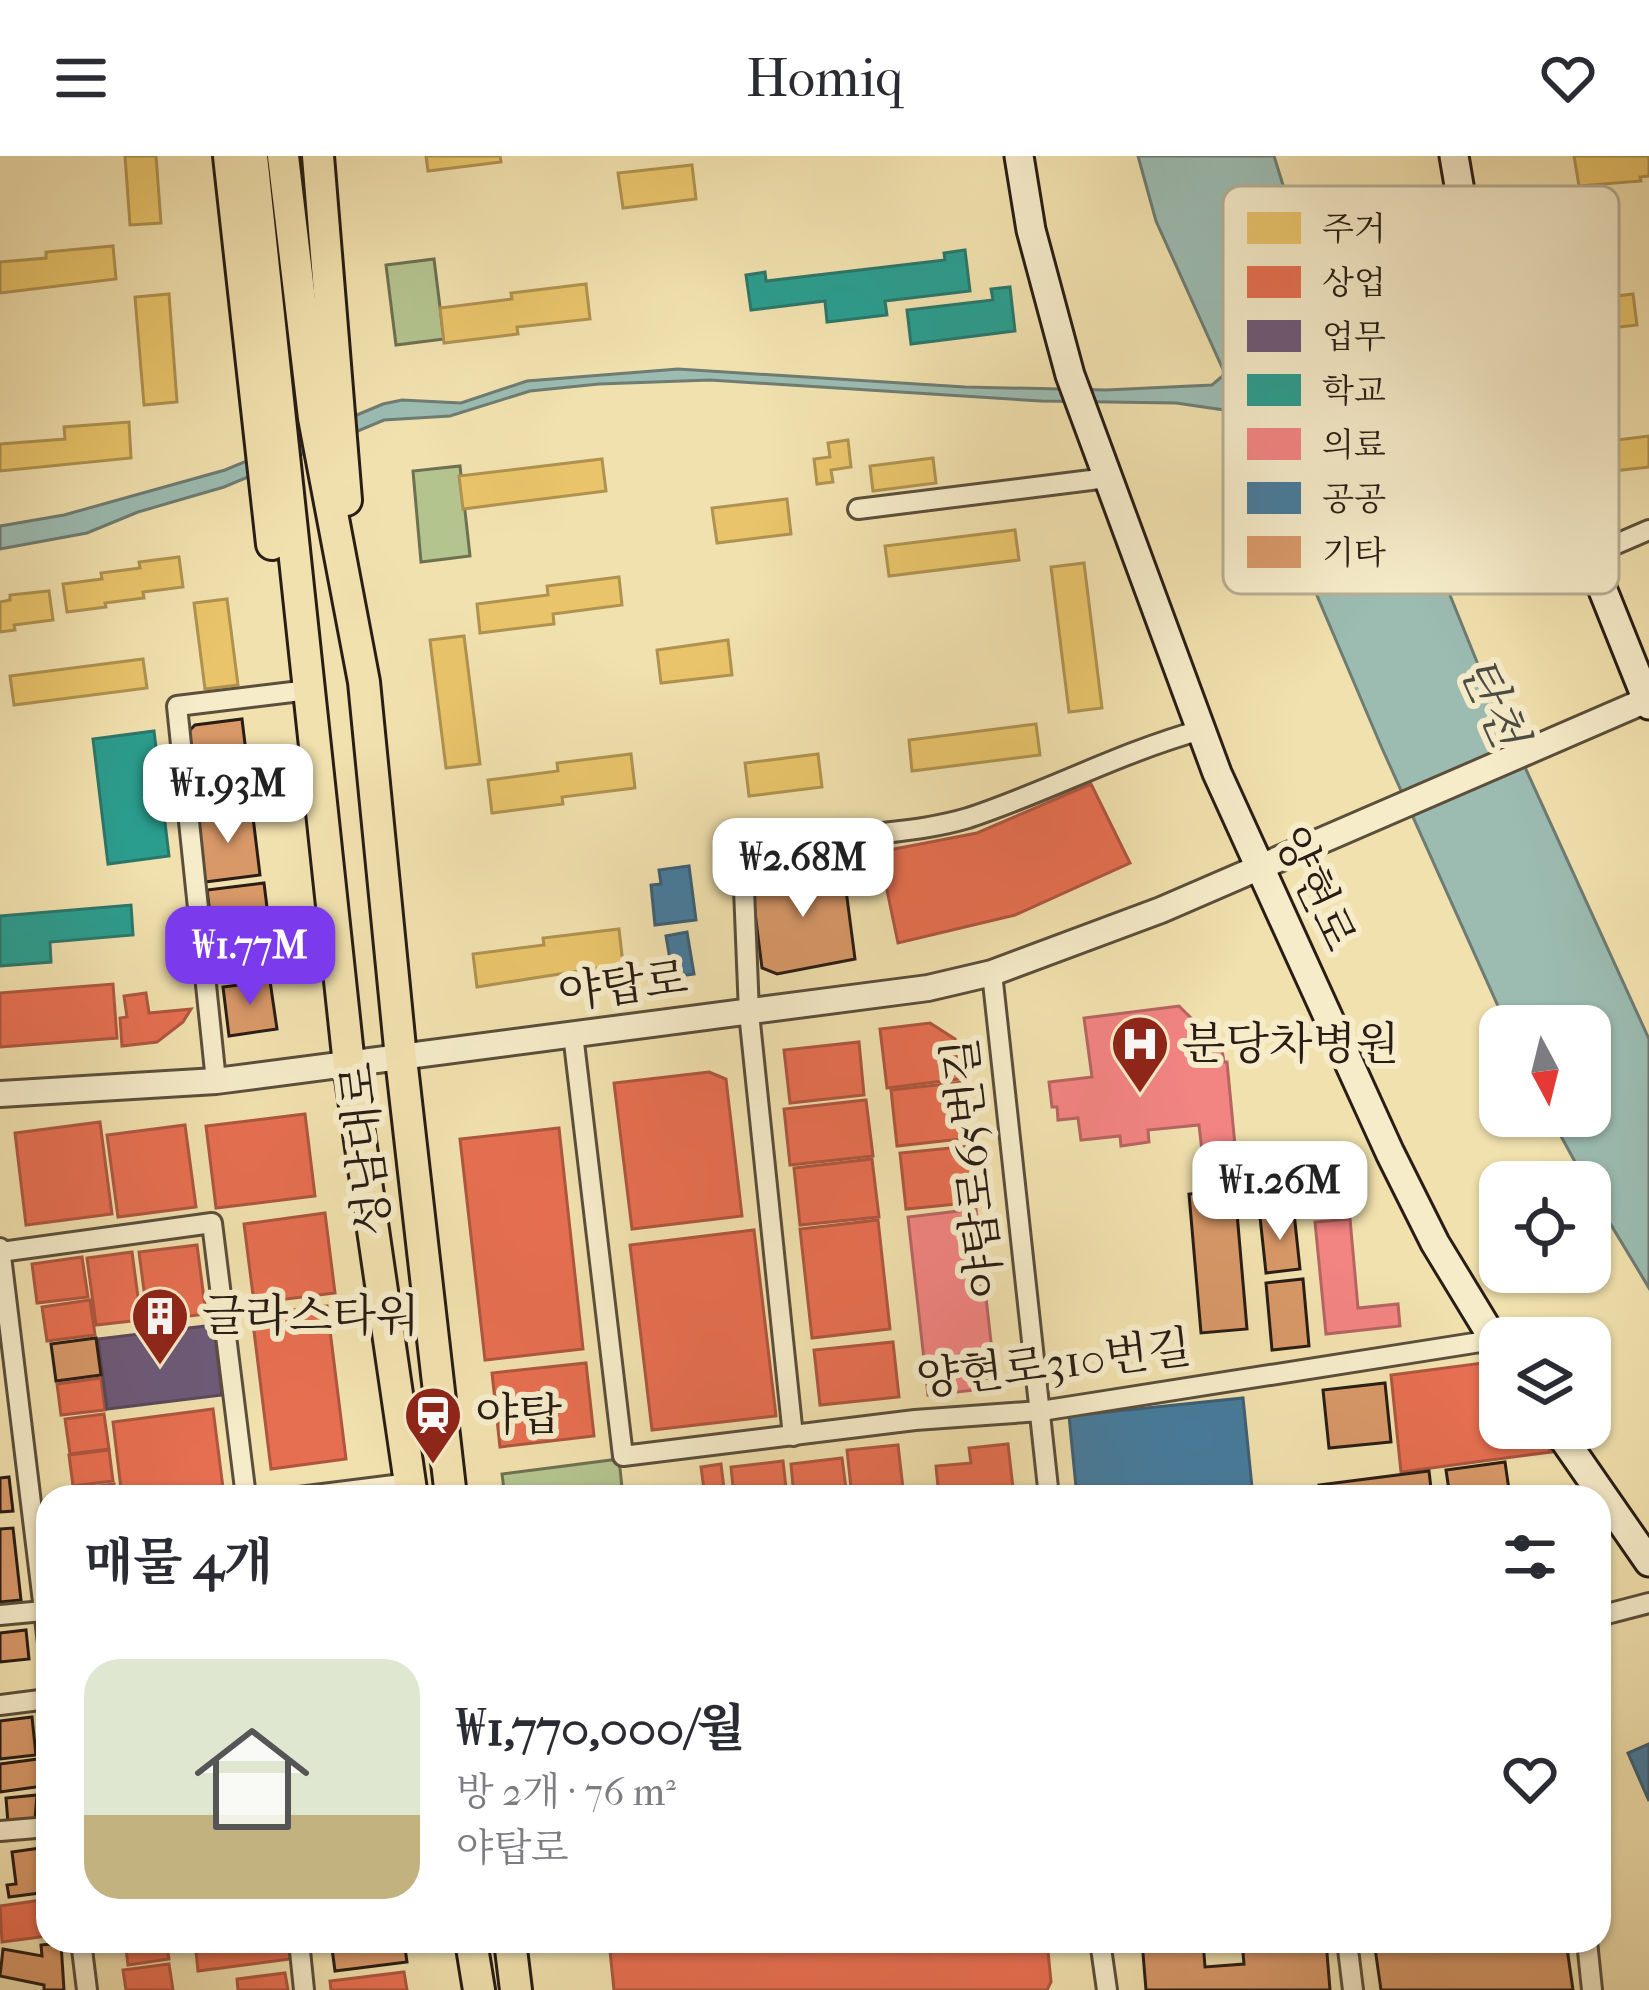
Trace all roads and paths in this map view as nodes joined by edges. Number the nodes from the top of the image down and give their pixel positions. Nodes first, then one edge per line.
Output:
1 (229, 156) edge
2 (252, 156) edge
3 (283, 156) edge
4 (318, 156) edge
5 (1019, 156) edge
6 (1454, 156) edge
7 (1459, 186) edge
8 (325, 413) junction
9 (272, 429) junction
10 (1107, 478) junction
11 (858, 509) dead end
12 (1649, 530) edge
13 (1619, 543) edge
14 (1606, 594) edge
15 (309, 690) junction
16 (1648, 701) edge
17 (1201, 730) junction
18 (742, 839) dead end
19 (742, 864) junction
20 (1260, 868) junction
21 (992, 973) junction
22 (749, 1013) junction
23 (573, 1034) junction
24 (401, 1058) junction
25 (349, 1065) junction
26 (216, 1081) junction
27 (0, 1094) edge
28 (0, 1250) edge
29 (1480, 1317) edge
30 (1479, 1348) edge
31 (8, 1369) edge
32 (1041, 1411) junction
33 (793, 1436) junction
34 (1571, 1449) edge
35 (245, 1485) edge
36 (410, 1485) edge
37 (450, 1485) edge
38 (1048, 1485) edge
39 (1596, 1485) edge
40 (1611, 1507) edge
41 (36, 1558) edge
42 (1649, 1562) edge
43 (1649, 1603) edge
44 (36, 1613) edge
45 (1611, 1613) edge
46 (0, 1615) edge
47 (36, 1701) edge
48 (0, 1705) edge
49 (36, 1828) edge
50 (0, 1831) edge
51 (82, 1953) edge
52 (300, 1953) edge
53 (473, 1953) edge
54 (511, 1953) edge
55 (1102, 1953) edge
56 (1348, 1953) edge
57 (1588, 1953) edge
58 (87, 1990) edge
59 (304, 1990) edge
60 (479, 1990) edge
61 (516, 1990) edge
62 (1107, 1990) edge
63 (1353, 1990) edge
64 (1592, 1990) edge

1 - 9 main road
2 - 9 main road
3 - 8 main road
4 - 8 main road
5 - 10 main road, 양현로
6 - 7 main road
8 - 24 main road, 성남대로
9 - 15 main road, 성남대로
10 - 11 street
10 - 17 main road, 양현로
12 - 13 street
14 - 16 main road
15 - 25 main road, 성남대로
15 - 26 street
16 - 20 street, 야탑로
17 - 19 street
17 - 20 main road, 양현로
18 - 19 street
19 - 22 street
20 - 21 street, 야탑로
20 - 29 main road, 양현로
21 - 22 street, 야탑로
21 - 32 street, 야탑로65번길
22 - 23 street, 야탑로
22 - 33 street
23 - 24 street, 야탑로
23 - 33 street, 양현로310번길
24 - 25 street, 야탑로
24 - 37 main road, 성남대로
25 - 26 street, 야탑로
25 - 36 main road, 성남대로
26 - 27 street, 야탑로
28 - 31 street
28 - 35 street
30 - 32 street, 양현로310번길
31 - 41 street
32 - 33 street, 양현로310번길
32 - 38 street, 야탑로65번길
34 - 39 main road
40 - 42 main road
43 - 45 street
44 - 46 street
47 - 48 street
49 - 50 street
51 - 58 street
52 - 59 street
53 - 60 main road
54 - 61 main road
55 - 62 street
56 - 63 street
57 - 64 street

